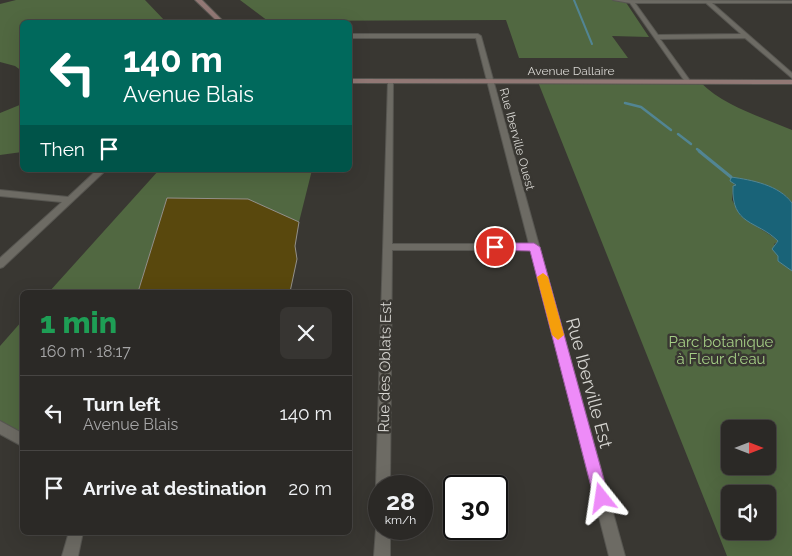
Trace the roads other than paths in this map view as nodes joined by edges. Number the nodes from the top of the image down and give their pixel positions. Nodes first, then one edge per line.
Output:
1 (198, 0) edge
2 (615, 0) edge
3 (630, 1) edge
4 (706, 1) edge
5 (787, 2) edge
6 (792, 10) edge
7 (219, 20) edge
8 (352, 36) edge
9 (746, 36) junction
10 (656, 37) junction
11 (792, 76) edge
12 (352, 81) edge
13 (390, 82) junction
14 (491, 82) junction
15 (688, 82) junction
16 (792, 82) edge
17 (100, 172) edge
18 (0, 193) edge
19 (70, 200) junction
20 (387, 247) junction
21 (534, 247) junction
22 (0, 264) edge
23 (0, 428) edge
24 (20, 439) edge
25 (384, 475) edge
26 (75, 535) edge
27 (383, 540) edge
28 (70, 556) edge
29 (382, 556) edge
30 (617, 556) edge

1 - 7 street
2 - 3 street
3 - 4 street
3 - 10 street
4 - 5 street
4 - 9 street
5 - 6 street
8 - 14 street, Rue Iberville Ouest
9 - 10 street
9 - 11 street
10 - 15 street
12 - 13 street, Avenue Dallaire
13 - 14 street, Avenue Dallaire
13 - 20 street, Rue des Oblats Est
14 - 15 street, Avenue Dallaire
14 - 21 street, Rue Iberville Ouest
15 - 16 street, Avenue Dallaire
17 - 19 street
18 - 19 street
19 - 22 street
20 - 21 street
20 - 25 street, Rue des Oblats Est
21 - 30 street, Rue Iberville Est
23 - 24 street
26 - 28 street
27 - 29 street

